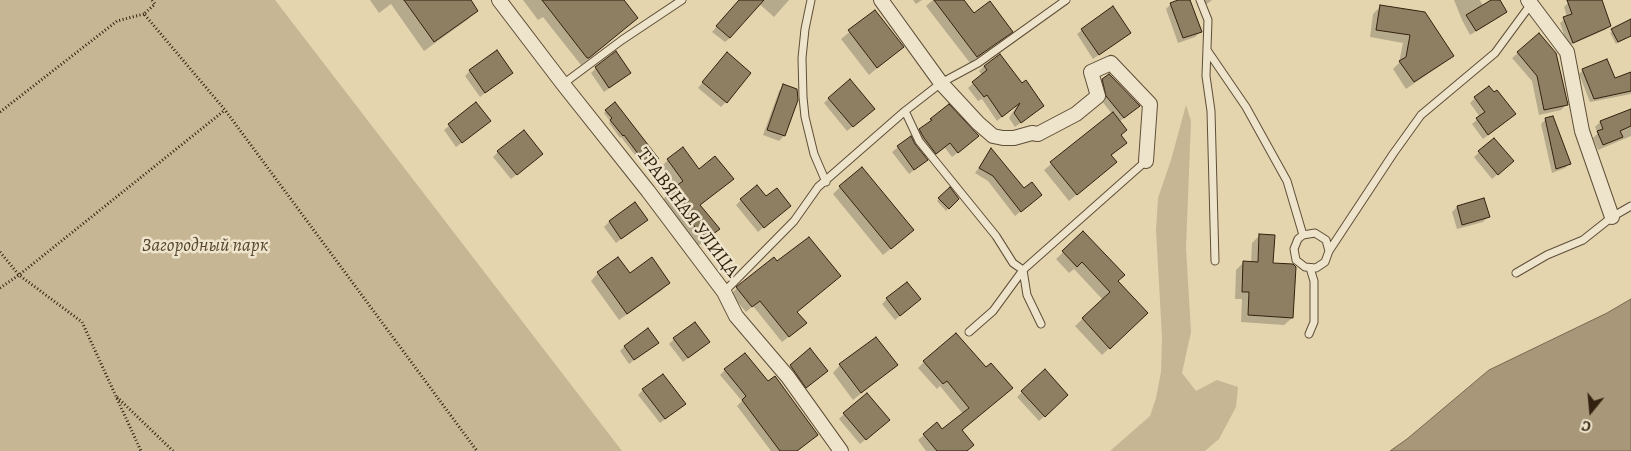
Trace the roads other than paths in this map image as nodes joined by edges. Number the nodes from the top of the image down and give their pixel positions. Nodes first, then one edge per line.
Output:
1 (499, 0) edge
2 (682, 0) edge
3 (811, 0) edge
4 (880, 0) edge
5 (1066, 0) edge
6 (1200, 0) edge
7 (1530, 2) edge
8 (1207, 50) junction
9 (941, 83) junction
10 (563, 84) junction
11 (905, 111) junction
12 (1146, 161) joint
13 (826, 182) junction
14 (1631, 206) edge
15 (1612, 217) junction
16 (1303, 235) junction
17 (1330, 251) junction
18 (1215, 261) dead end
19 (1310, 268) junction
20 (1023, 270) junction
21 (1516, 273) dead end
22 (724, 292) junction
23 (1042, 324) dead end
24 (969, 332) dead end
25 (1308, 334) dead end
26 (841, 451) edge

1 - 10 street, ТРАВЯНАЯ УЛИЦА
2 - 10 lane
3 - 13 lane
4 - 9 street
5 - 9 lane
6 - 8 lane
7 - 15 street
7 - 17 lane
8 - 16 lane
8 - 18 lane
9 - 11 lane
9 - 12 street
10 - 22 street, ТРАВЯНАЯ УЛИЦА
11 - 13 lane
11 - 20 lane
12 - 20 lane
13 - 22 lane
14 - 15 lane
15 - 21 lane
16 - 17 lane
16 - 19 lane
17 - 19 lane
19 - 25 lane
20 - 23 lane
20 - 24 lane
22 - 26 street, ТРАВЯНАЯ УЛИЦА

